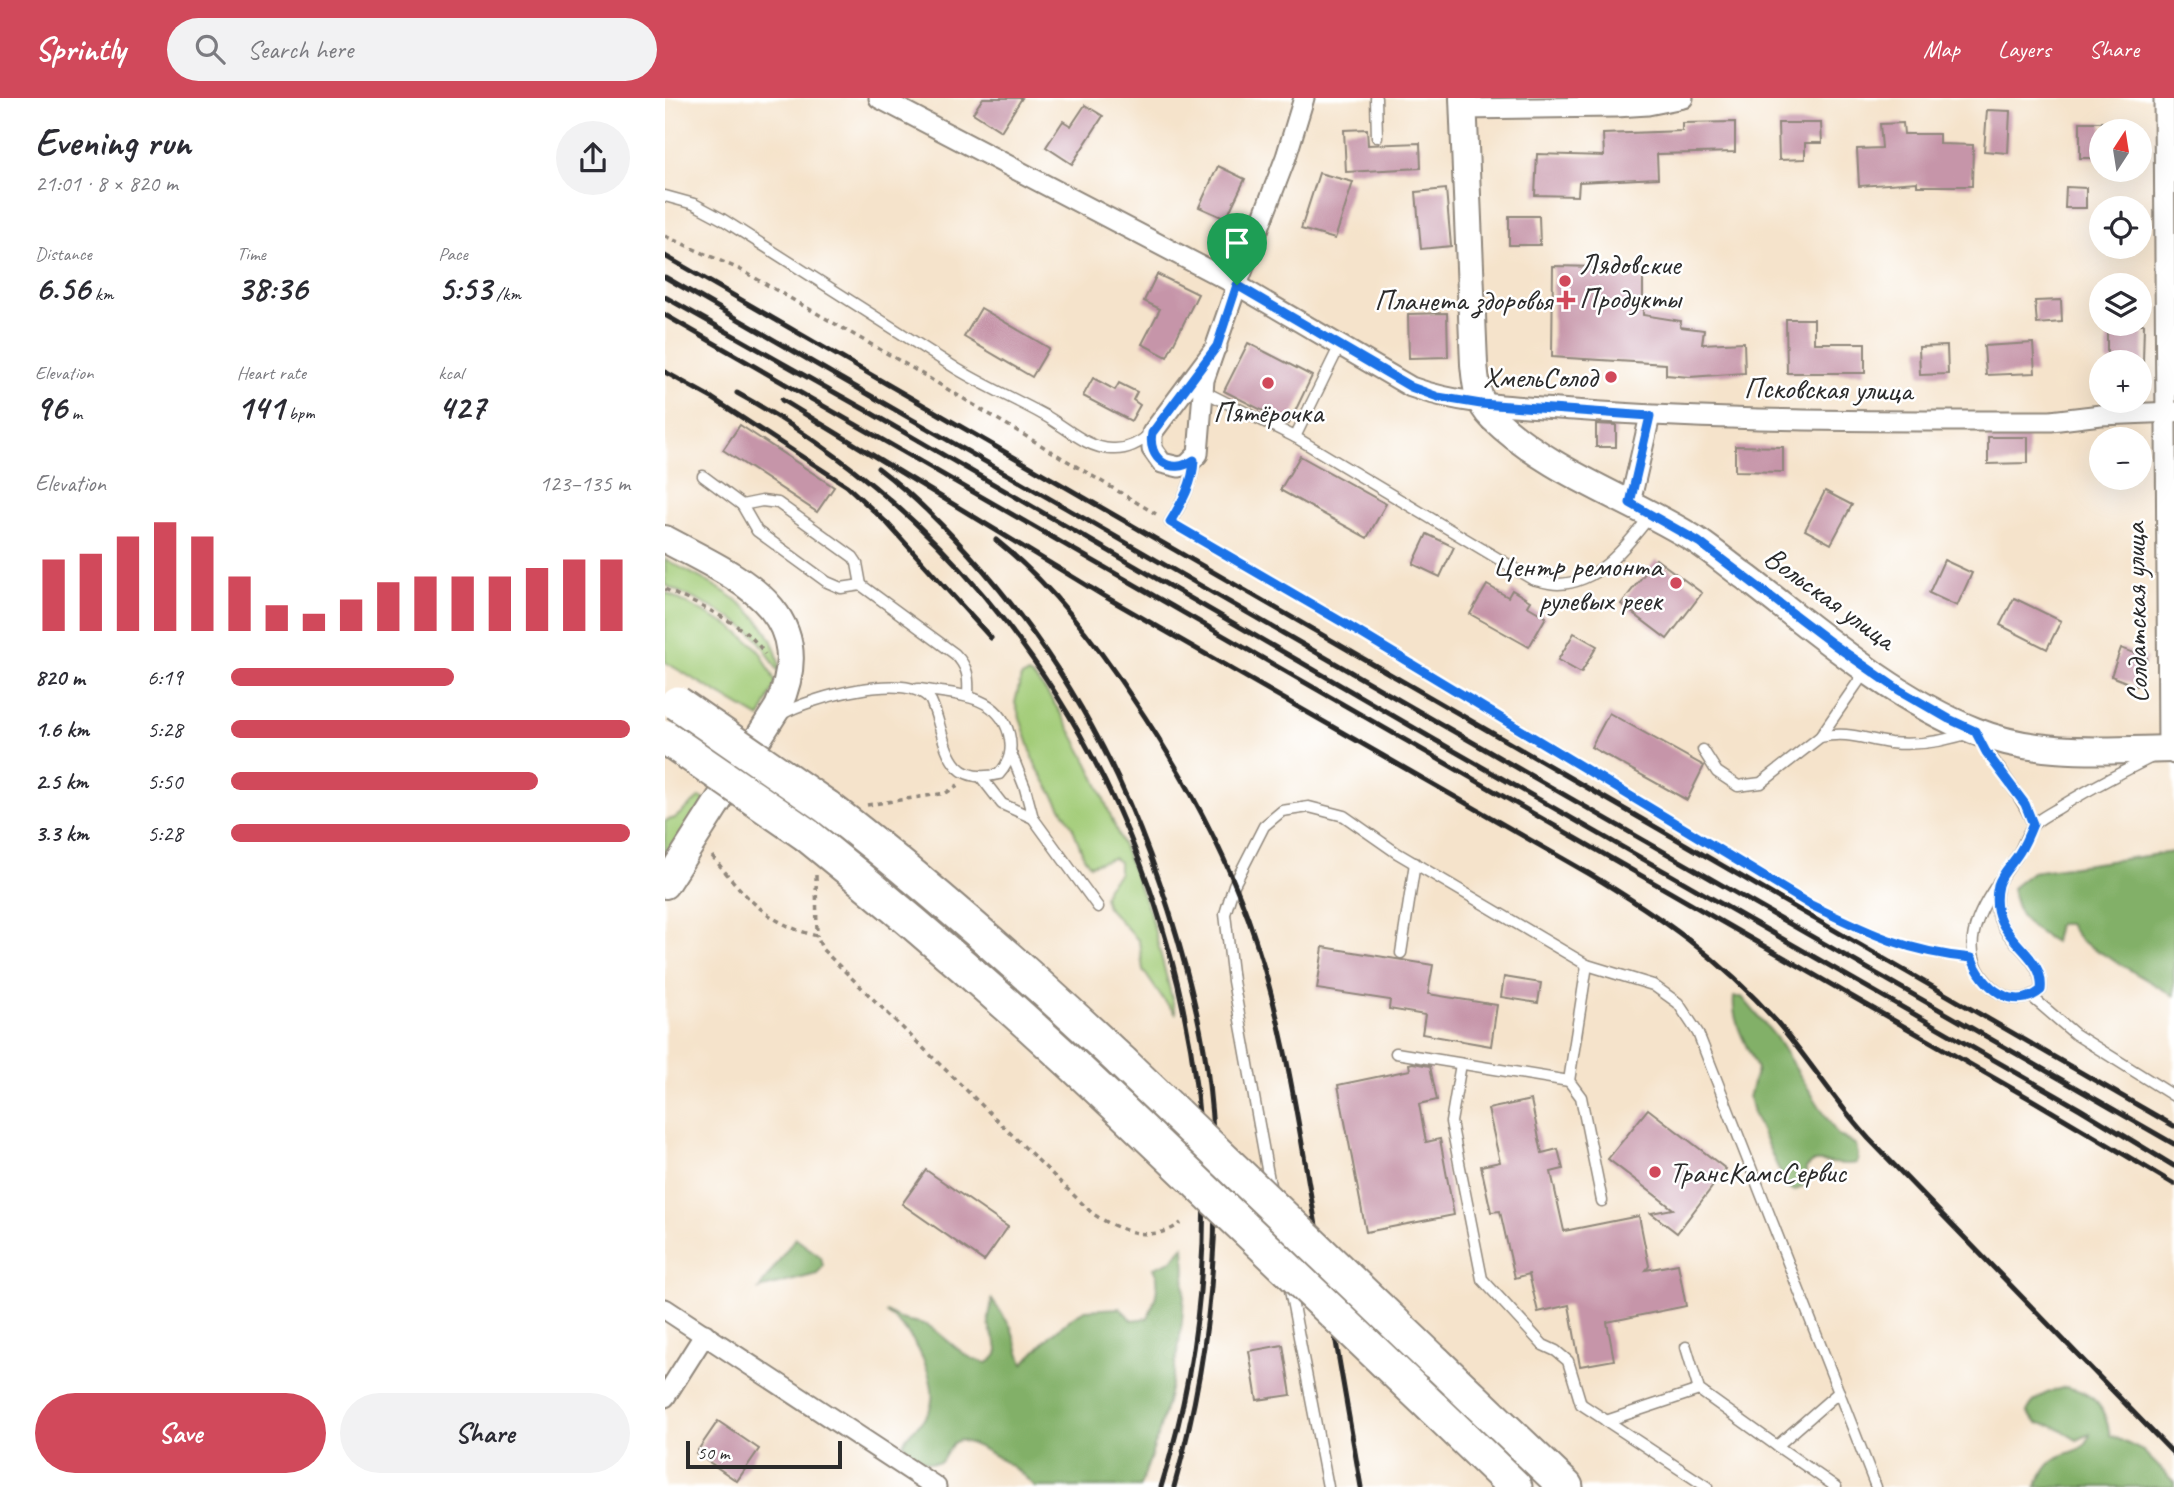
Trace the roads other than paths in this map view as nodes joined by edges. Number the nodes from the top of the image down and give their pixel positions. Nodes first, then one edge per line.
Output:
1 (879, 98) edge
2 (1304, 98) edge
3 (1376, 98) edge
4 (1683, 98) edge
5 (2164, 98) edge
6 (1463, 103) edge
7 (1377, 137) dead end
8 (665, 196) edge
9 (1237, 285) junction
10 (1340, 345) junction
11 (1217, 346) junction
12 (1203, 391) junction
13 (1481, 404) junction
14 (2169, 412) edge
15 (1650, 416) junction
16 (1152, 433) junction
17 (1295, 437) junction
18 (1194, 460) junction
19 (703, 476) dead end
20 (742, 505) junction
21 (1641, 509) junction
22 (1170, 522) road end
23 (665, 539) edge
24 (861, 585) junction
25 (1868, 668) junction
26 (918, 689) junction
27 (968, 696) junction
28 (671, 699) edge
29 (769, 722) junction
30 (1975, 731) junction
31 (665, 737) edge
32 (1821, 737) junction
33 (1703, 750) dead end
34 (2172, 751) edge
35 (1011, 752) junction
36 (981, 777) junction
37 (1033, 818) junction
38 (2033, 824) junction
39 (1415, 863) junction
40 (1998, 882) junction
41 (665, 885) edge
42 (1098, 907) dead end
43 (1401, 953) dead end
44 (1587, 965) junction
45 (2032, 997) junction
46 (1396, 1053) dead end
47 (1461, 1064) junction
48 (1569, 1081) junction
49 (2174, 1096) edge
50 (1602, 1201) dead end
51 (1277, 1224) dead end
52 (1282, 1251) dead end
53 (665, 1309) edge
54 (705, 1334) junction
55 (1686, 1347) dead end
56 (1699, 1390) junction
57 (1839, 1392) junction
58 (665, 1397) edge
59 (1606, 1421) junction
60 (1777, 1446) junction
61 (936, 1487) edge
62 (1328, 1487) edge
63 (1515, 1487) edge
64 (1566, 1487) edge
65 (1707, 1487) edge
66 (1836, 1487) edge
67 (1876, 1487) edge

1 - 9 street, Псковская улица
2 - 9 street
3 - 7 lane
4 - 6 street
5 - 14 street, Солдатская улица
6 - 13 street
8 - 16 lane
9 - 10 street, Псковская улица
9 - 11 street
10 - 13 street, Псковская улица
10 - 17 lane
11 - 12 street
11 - 16 street
12 - 17 lane
12 - 18 street
13 - 15 street, Псковская улица
13 - 21 street, Вольская улица
14 - 15 street, Псковская улица
14 - 34 street, Солдатская улица
15 - 21 street
16 - 18 street
17 - 21 lane
18 - 22 lane
19 - 20 lane
20 - 24 lane
20 - 24 lane
21 - 25 street, Вольская улица
23 - 29 street
24 - 27 lane
25 - 30 street, Вольская улица
25 - 32 lane
26 - 27 lane
26 - 29 lane
26 - 36 lane
27 - 35 lane
28 - 64 highway, bridge
29 - 41 street
30 - 32 lane
30 - 34 street, Вольская улица
30 - 38 lane
31 - 63 highway, bridge
32 - 33 lane
34 - 38 lane
35 - 36 lane
35 - 37 lane
36 - 37 lane
37 - 42 lane
38 - 40 lane
39 - 43 lane
39 - 44 lane
39 - 51 lane
40 - 45 lane
40 - 45 lane
44 - 48 lane
44 - 57 lane
45 - 49 lane
46 - 47 lane
47 - 48 lane
47 - 59 lane
48 - 50 lane
52 - 62 lane
53 - 54 street
54 - 58 street
54 - 61 street
55 - 56 lane
56 - 59 lane
56 - 60 lane
57 - 60 lane
57 - 67 lane
59 - 65 lane
60 - 66 lane

